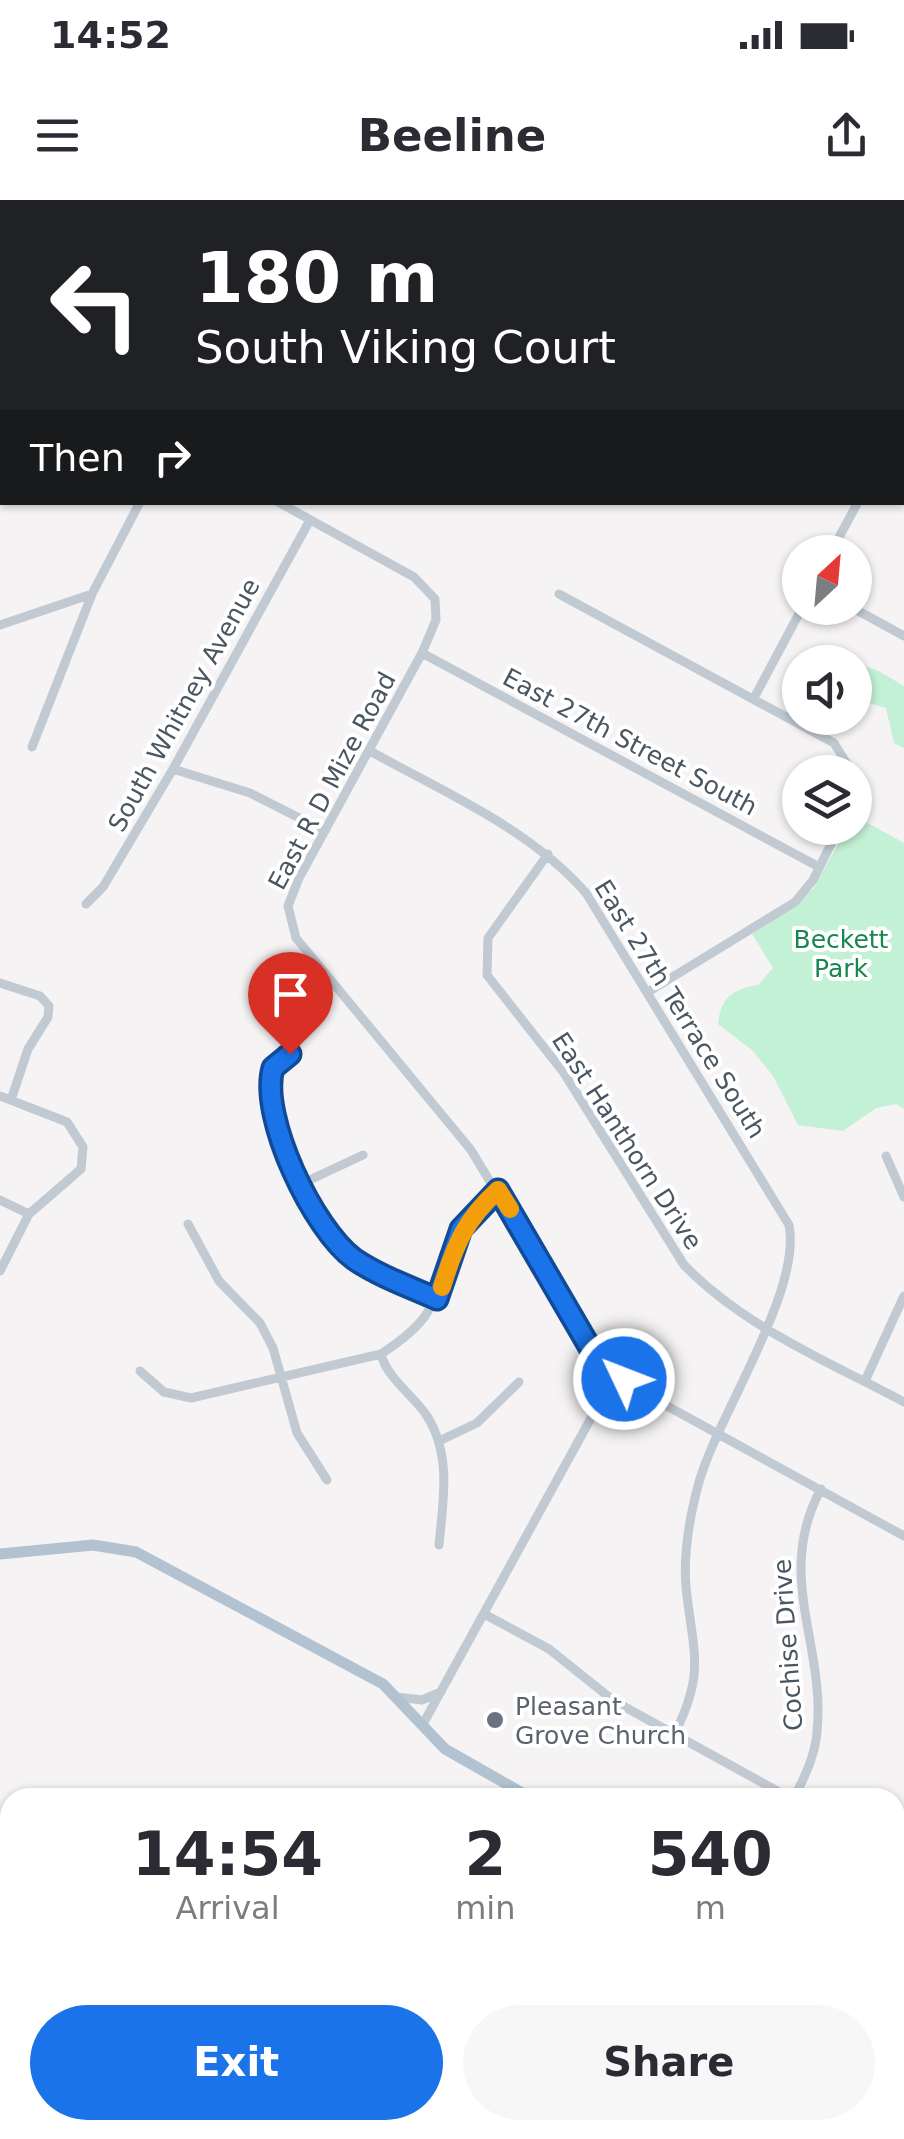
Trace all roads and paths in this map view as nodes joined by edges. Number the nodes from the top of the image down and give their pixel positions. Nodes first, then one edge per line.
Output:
1 (138, 505) edge
2 (283, 505) edge
3 (856, 505) edge
4 (310, 520) junction
5 (840, 535) edge
6 (92, 594) junction
7 (559, 594) dead end
8 (872, 618) edge
9 (0, 625) edge
10 (793, 625) edge
11 (904, 636) edge
12 (422, 653) junction
13 (754, 698) junction
14 (32, 747) dead end
15 (370, 751) junction
16 (841, 755) edge
17 (173, 770) junction
18 (325, 831) junction
19 (830, 845) edge
20 (548, 854) junction
21 (819, 867) junction
22 (86, 904) dead end
23 (0, 983) edge
24 (648, 992) junction
25 (290, 1054) dead end
26 (0, 1096) edge
27 (11, 1100) junction
28 (362, 1156) dead end
29 (886, 1156) dead end
30 (301, 1184) junction
31 (498, 1190) junction
32 (904, 1198) edge
33 (0, 1200) edge
34 (29, 1214) junction
35 (188, 1224) dead end
36 (0, 1271) edge
37 (904, 1296) edge
38 (437, 1299) junction
39 (764, 1327) junction
40 (382, 1354) junction
41 (601, 1362) junction
42 (140, 1371) dead end
43 (280, 1375) junction
44 (865, 1381) junction
45 (519, 1382) dead end
46 (904, 1402) edge
47 (716, 1433) junction
48 (439, 1441) junction
49 (327, 1480) dead end
50 (821, 1489) junction
51 (904, 1536) edge
52 (439, 1545) dead end
53 (0, 1554) edge
54 (486, 1615) junction
55 (444, 1691) junction
56 (398, 1697) junction
57 (423, 1724) junction
58 (674, 1735) junction
59 (513, 1788) edge
60 (773, 1788) edge
61 (798, 1788) edge

1 - 6 street
2 - 4 street, East R D Mize Road
3 - 5 street
4 - 12 street, East R D Mize Road
4 - 17 street, South Whitney Avenue
6 - 9 street
6 - 14 street
7 - 13 street
8 - 11 street
10 - 13 street
12 - 15 street, East R D Mize Road
12 - 21 street, East 27th Street South
13 - 16 street
15 - 18 street, East R D Mize Road
15 - 20 street, East 27th Terrace South
17 - 18 street
17 - 22 street, South Whitney Avenue
18 - 31 street, East R D Mize Road
19 - 21 street
20 - 24 street, East 27th Terrace South
20 - 39 street, East Hanthorn Drive
21 - 24 street
23 - 27 street
24 - 39 street, East 27th Terrace South
25 - 30 street
26 - 27 street
27 - 34 street
28 - 30 street
29 - 32 street
30 - 38 street
31 - 38 street
31 - 41 street, East R D Mize Road
33 - 34 street
34 - 36 street
35 - 43 street
37 - 44 street
38 - 40 street
39 - 44 street, East Hanthorn Drive
39 - 47 street, East 27th Terrace South
40 - 43 street
40 - 48 street
41 - 47 street
41 - 54 street
42 - 43 street
43 - 49 street
44 - 46 street, East Hanthorn Drive
45 - 48 street
47 - 50 street
47 - 58 street, East 27th Terrace South
48 - 52 street
50 - 51 street
50 - 61 street, Cochise Drive
53 - 56 main road
54 - 55 street
54 - 58 street
55 - 56 street
55 - 57 street
56 - 57 main road
57 - 59 main road
58 - 60 street

